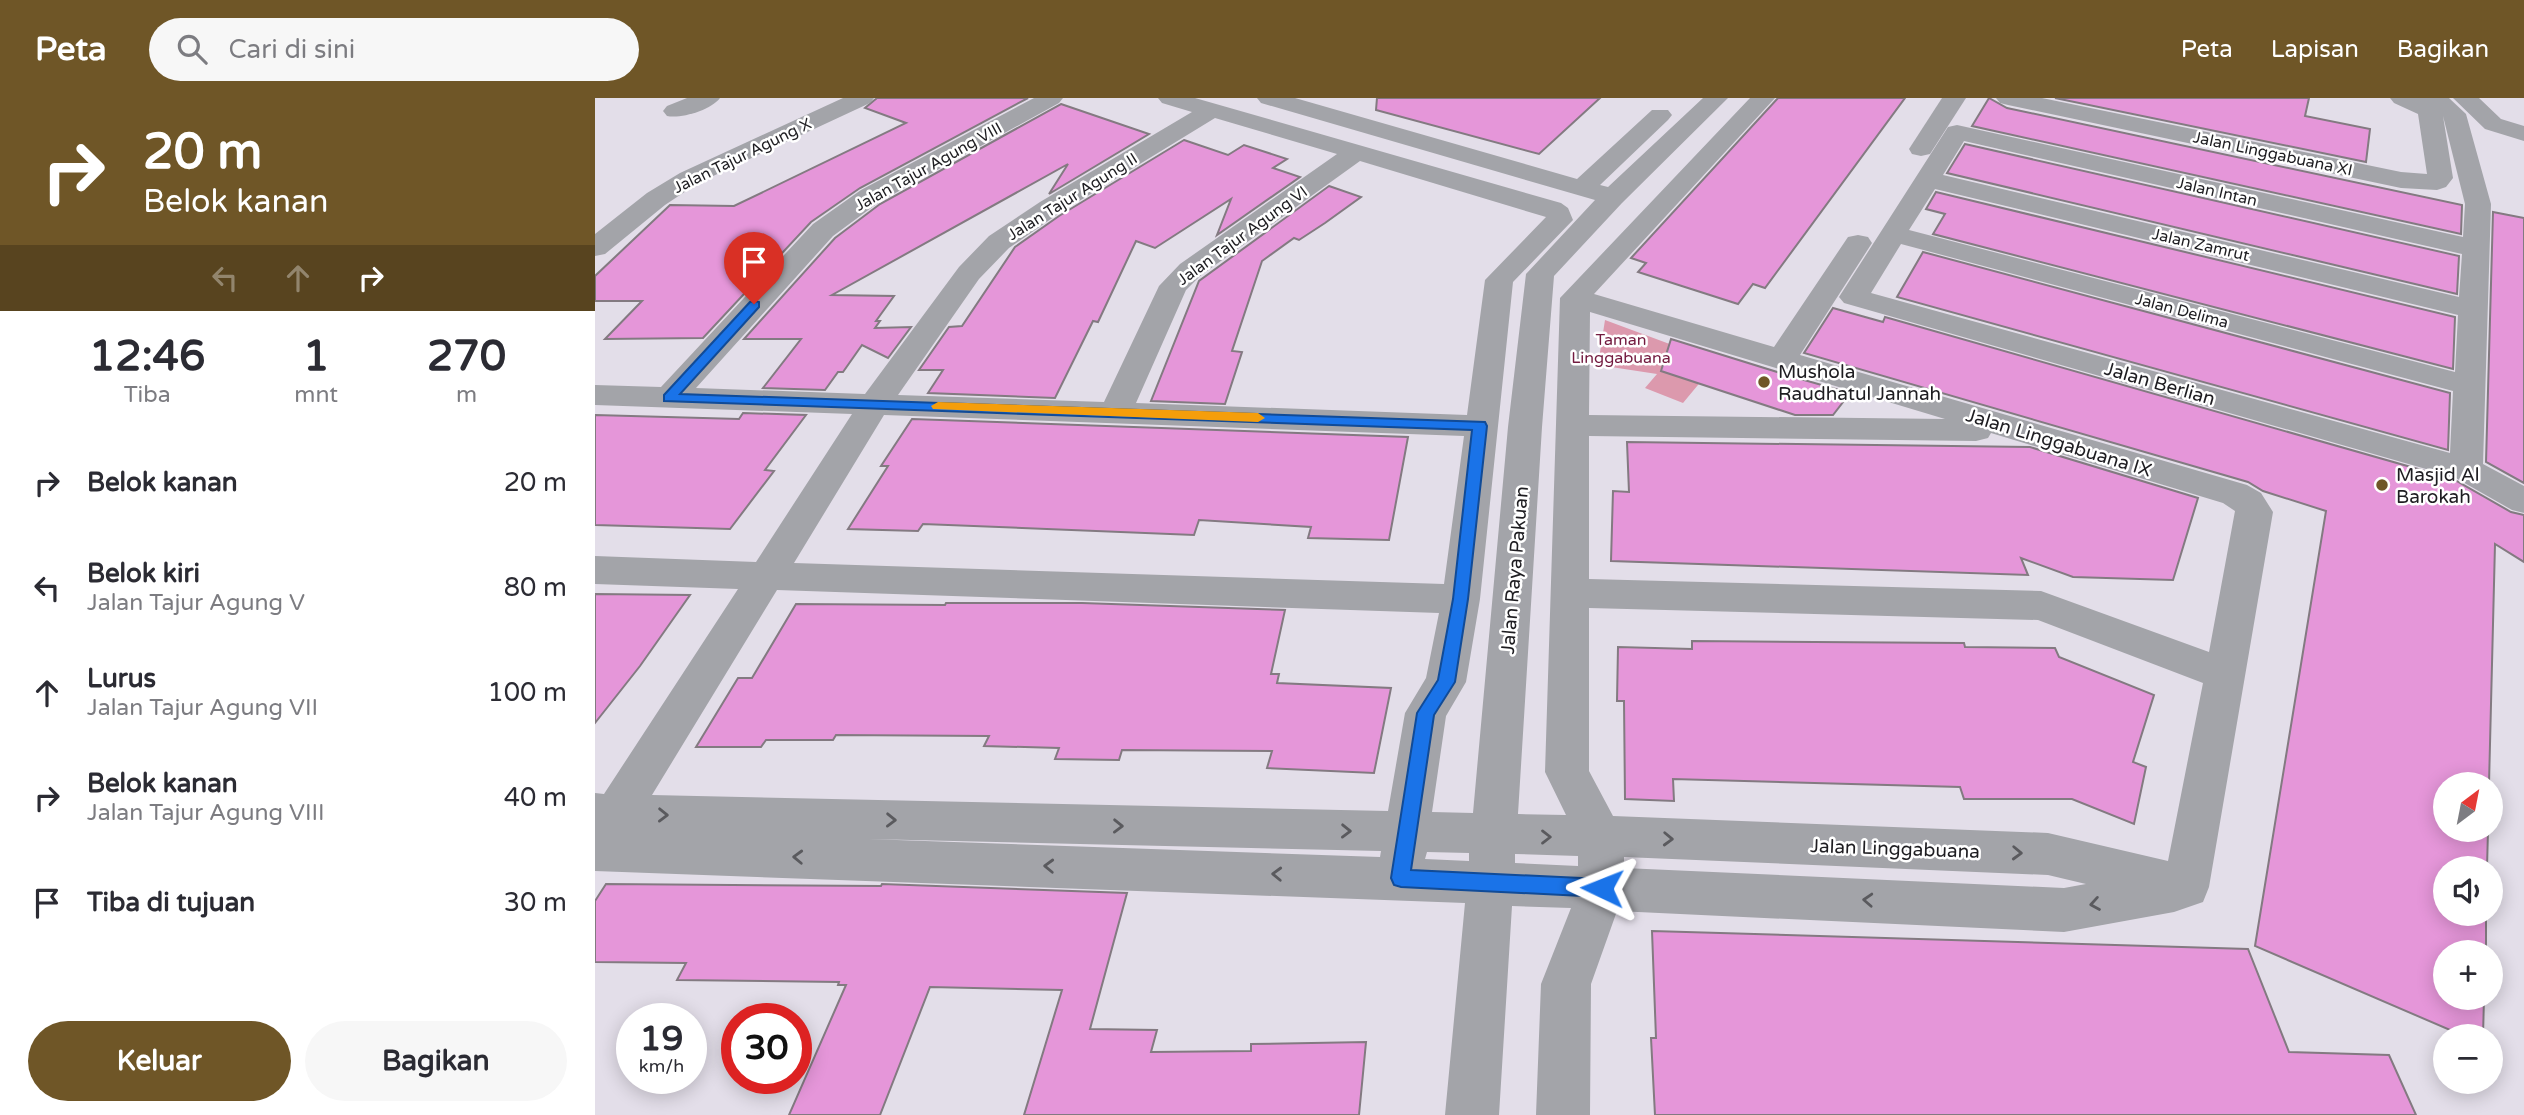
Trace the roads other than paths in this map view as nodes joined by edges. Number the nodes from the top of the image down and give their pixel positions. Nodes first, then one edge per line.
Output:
1 (708, 98) edge
2 (862, 98) edge
3 (1051, 98) edge
4 (1170, 98) edge
5 (1269, 98) edge
6 (1716, 98) edge
7 (1763, 98) edge
8 (1955, 98) edge
9 (2008, 98) edge
10 (2402, 98) edge
11 (2434, 98) edge
12 (2465, 98) edge
13 (1665, 102) edge
14 (1212, 110) junction
15 (675, 111) dead end
16 (2524, 134) edge
17 (1357, 152) junction
18 (1926, 179) junction
19 (1597, 193) junction
20 (1893, 234) junction
21 (595, 248) edge
22 (2477, 249) junction
23 (1575, 298) junction
24 (2475, 310) junction
25 (1782, 358) junction
26 (2471, 386) junction
27 (595, 395) edge
28 (669, 398) junction
29 (876, 404) junction
30 (1115, 413) junction
31 (1572, 425) junction
32 (1480, 426) junction
33 (2020, 430) junction
34 (2466, 468) junction
35 (2524, 501) edge
36 (595, 570) edge
37 (766, 575) junction
38 (1569, 593) junction
39 (1461, 599) junction
40 (2224, 674) junction
41 (600, 831) edge
42 (1406, 832) junction
43 (1493, 835) junction
44 (1599, 836) junction
45 (1401, 878) junction
46 (1492, 884) junction
47 (2186, 887) junction
48 (1602, 888) junction
49 (1472, 1115) edge
50 (1563, 1115) edge

1 - 15 street
2 - 21 street, Jalan Tajur Agung X
3 - 28 street, Jalan Tajur Agung VIII
4 - 14 street
5 - 19 street
6 - 19 street, Jalan Raya Pakuan
7 - 23 street
8 - 25 street
9 - 10 street, Jalan Linggabuana XI
11 - 22 street
12 - 16 street
13 - 19 street
14 - 17 street
14 - 29 street, Jalan Tajur Agung II
17 - 30 street, Jalan Tajur Agung VI
17 - 32 street
18 - 20 street
18 - 22 street, Jalan Intan
18 - 24 street, Jalan Zamrut
19 - 43 street, Jalan Raya Pakuan
20 - 26 street, Jalan Delima
20 - 34 street, Jalan Berlian
22 - 24 street
23 - 25 street, Jalan Linggabuana IX
23 - 31 street
24 - 26 street
25 - 33 street, Jalan Linggabuana IX
26 - 34 street
27 - 28 street
28 - 29 street
29 - 30 street
29 - 37 street, Jalan Tajur Agung II
30 - 32 street
31 - 33 street
31 - 38 street
32 - 39 street
33 - 40 street, Jalan Linggabuana IX
34 - 35 street, Jalan Berlian
36 - 37 street
37 - 39 street
37 - 41 street, Jalan Tajur Agung II
38 - 40 street
38 - 44 street
39 - 42 street
40 - 47 street
41 -> 42 street, Jalan Linggabuana
45 -> 41 street
42 - 43 street, Jalan Linggabuana
42 - 45 street
43 -> 44 street, Jalan Linggabuana
43 - 46 street, Jalan Raya Pakuan
44 -> 47 street, Jalan Linggabuana
44 - 48 street
45 - 46 street
46 - 48 street
46 - 49 street, Jalan Raya Pakuan
47 -> 48 street
48 - 50 street

